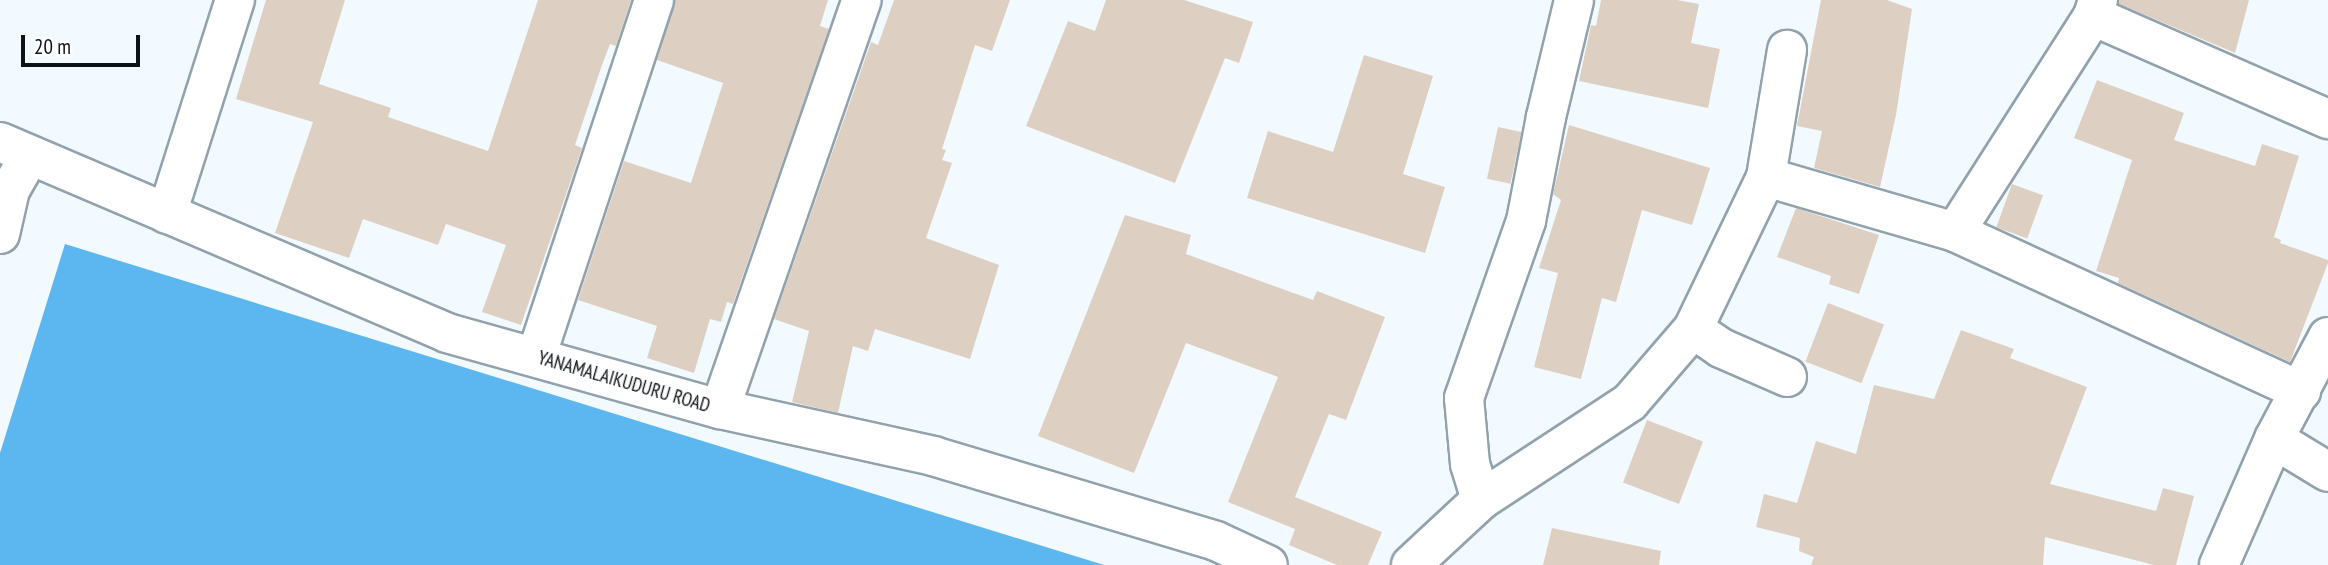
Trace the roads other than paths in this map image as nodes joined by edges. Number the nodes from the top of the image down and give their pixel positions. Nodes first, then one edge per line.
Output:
1 (235, 0) edge
2 (654, 0) edge
3 (862, 0) edge
4 (1574, 0) edge
5 (2096, 8) edge
6 (1787, 50) dead end
7 (2328, 120) edge
8 (15, 149) edge
9 (1766, 177) junction
10 (167, 214) junction
11 (1955, 232) junction
12 (0, 234) edge
13 (1693, 329) junction
14 (2328, 337) edge
15 (536, 357) junction
16 (1787, 377) dead end
17 (2301, 391) junction
18 (720, 409) junction
19 (2274, 439) junction
20 (2328, 472) edge
21 (1480, 500) junction
22 (1268, 565) edge
23 (1411, 565) edge
24 (2220, 565) edge

1 - 10 street
2 - 15 street
3 - 18 street
4 - 21 street
5 - 7 street
5 - 11 street
6 - 9 street
8 - 10 street, YANAMALAIKUDURU ROAD
8 - 12 street
9 - 11 street
9 - 13 street
10 - 15 street, YANAMALAIKUDURU ROAD
11 - 17 street
13 - 16 street
13 - 21 street
14 - 17 street
15 - 18 street, YANAMALAIKUDURU ROAD
17 - 19 street
18 - 22 street, YANAMALAIKUDURU ROAD
19 - 20 street
19 - 24 street
21 - 23 street

